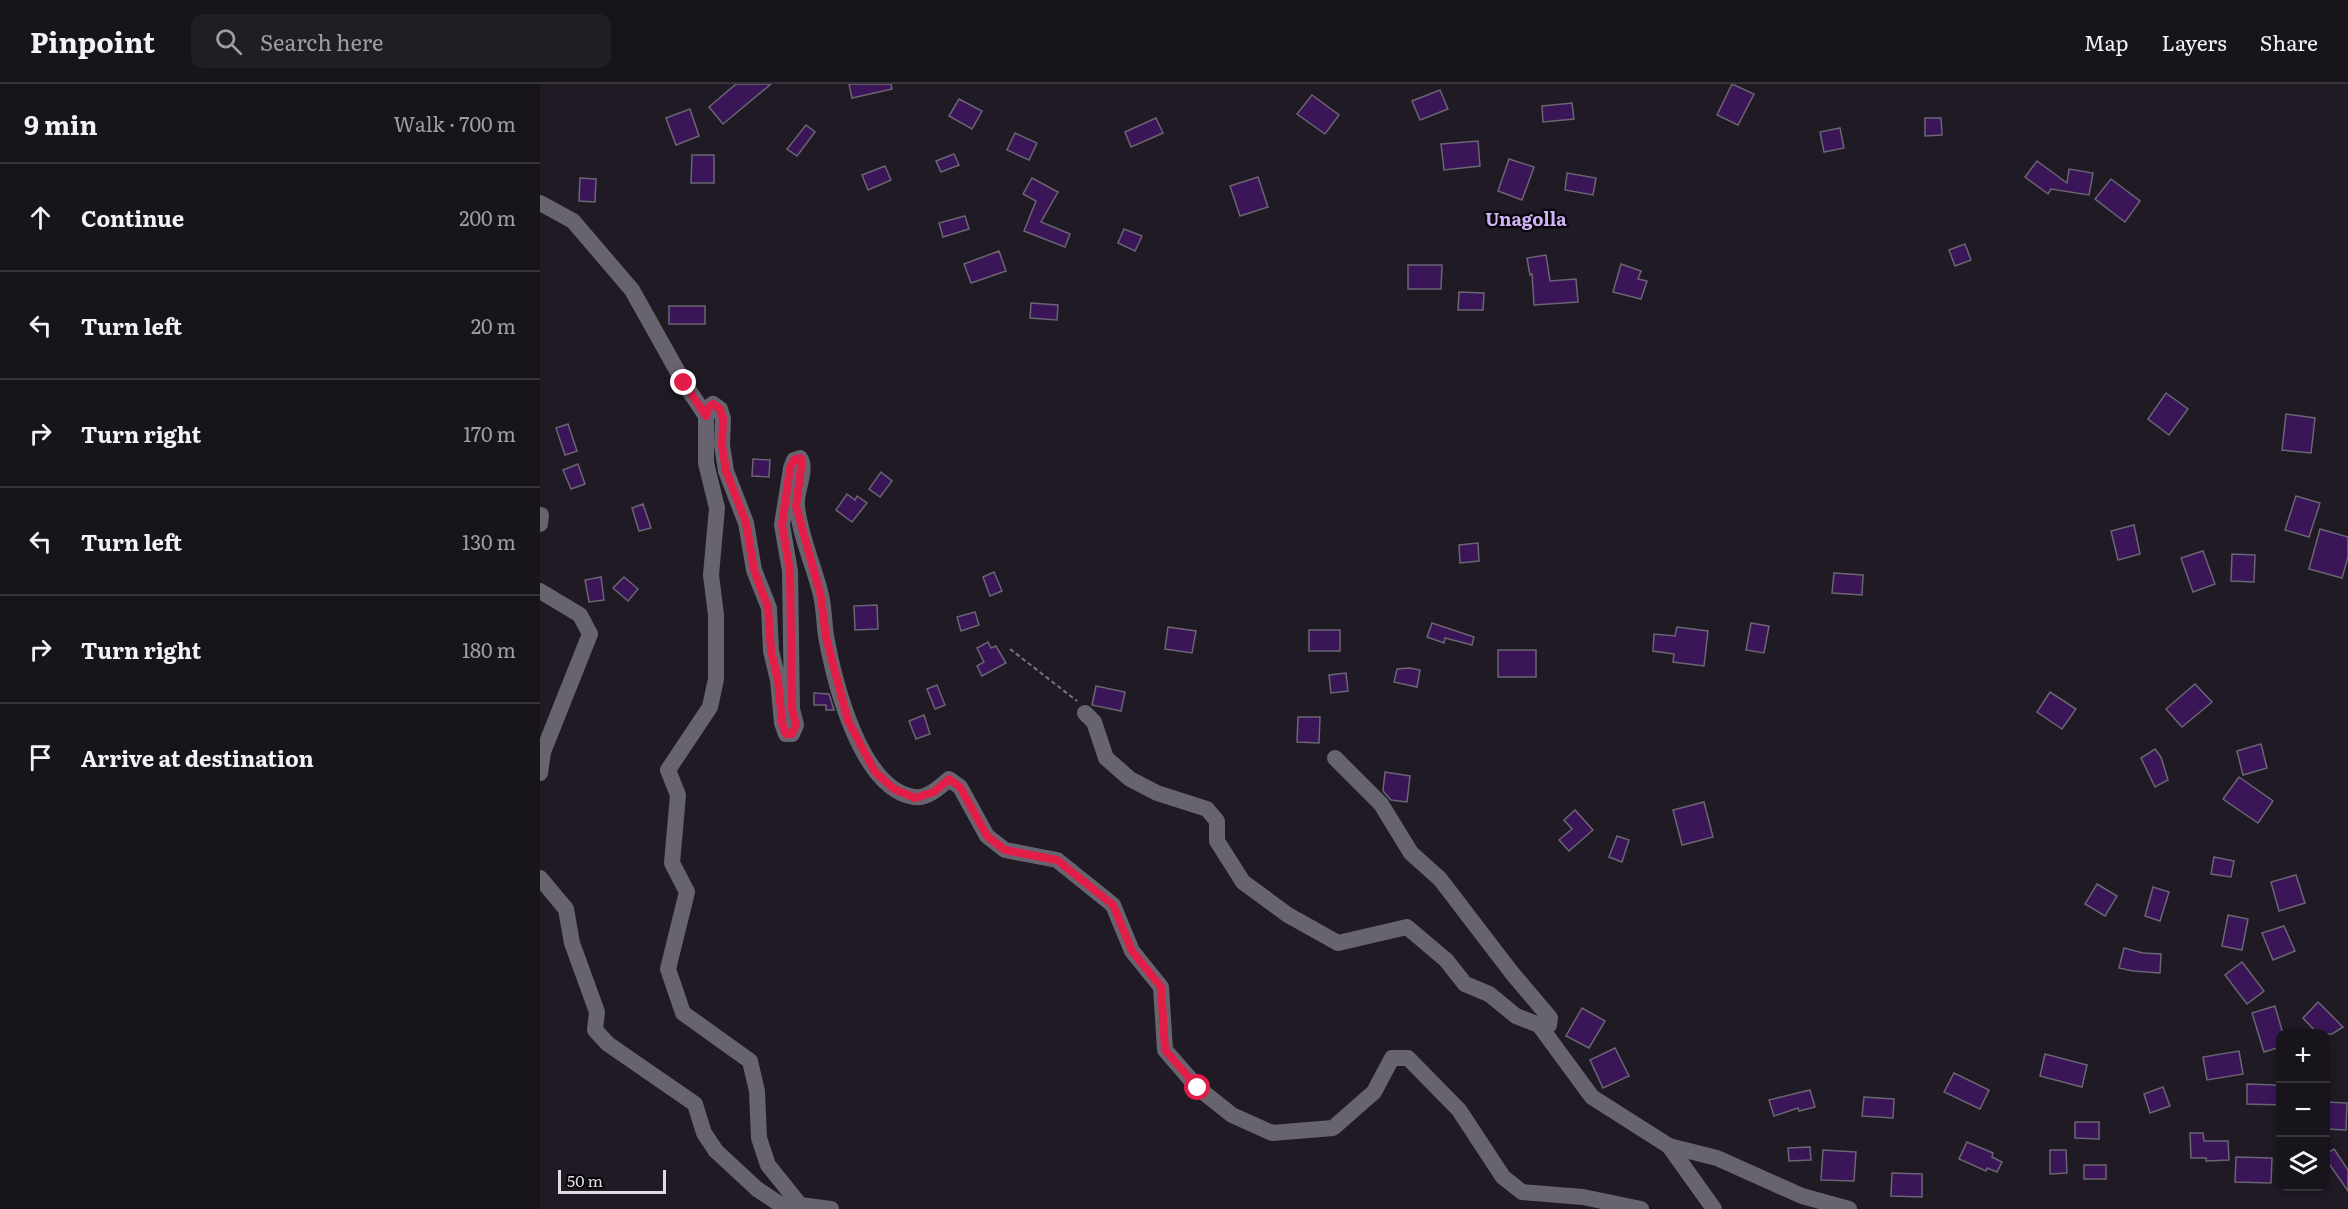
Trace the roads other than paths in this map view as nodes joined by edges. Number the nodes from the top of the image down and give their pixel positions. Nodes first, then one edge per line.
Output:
1 (540, 202) edge
2 (706, 416) junction
3 (540, 591) edge
4 (1086, 713) road end
5 (1335, 758) dead end
6 (540, 773) edge
7 (540, 878) edge
8 (1539, 1025) junction
9 (1669, 1146) junction
10 (787, 1209) edge
11 (831, 1209) edge
12 (1641, 1209) edge
13 (1714, 1209) edge
14 (1850, 1209) edge

1 - 2 street
2 - 11 street
2 - 12 street
3 - 6 street
4 - 8 street
5 - 8 street
7 - 10 street
8 - 9 street
9 - 13 street
9 - 14 street

